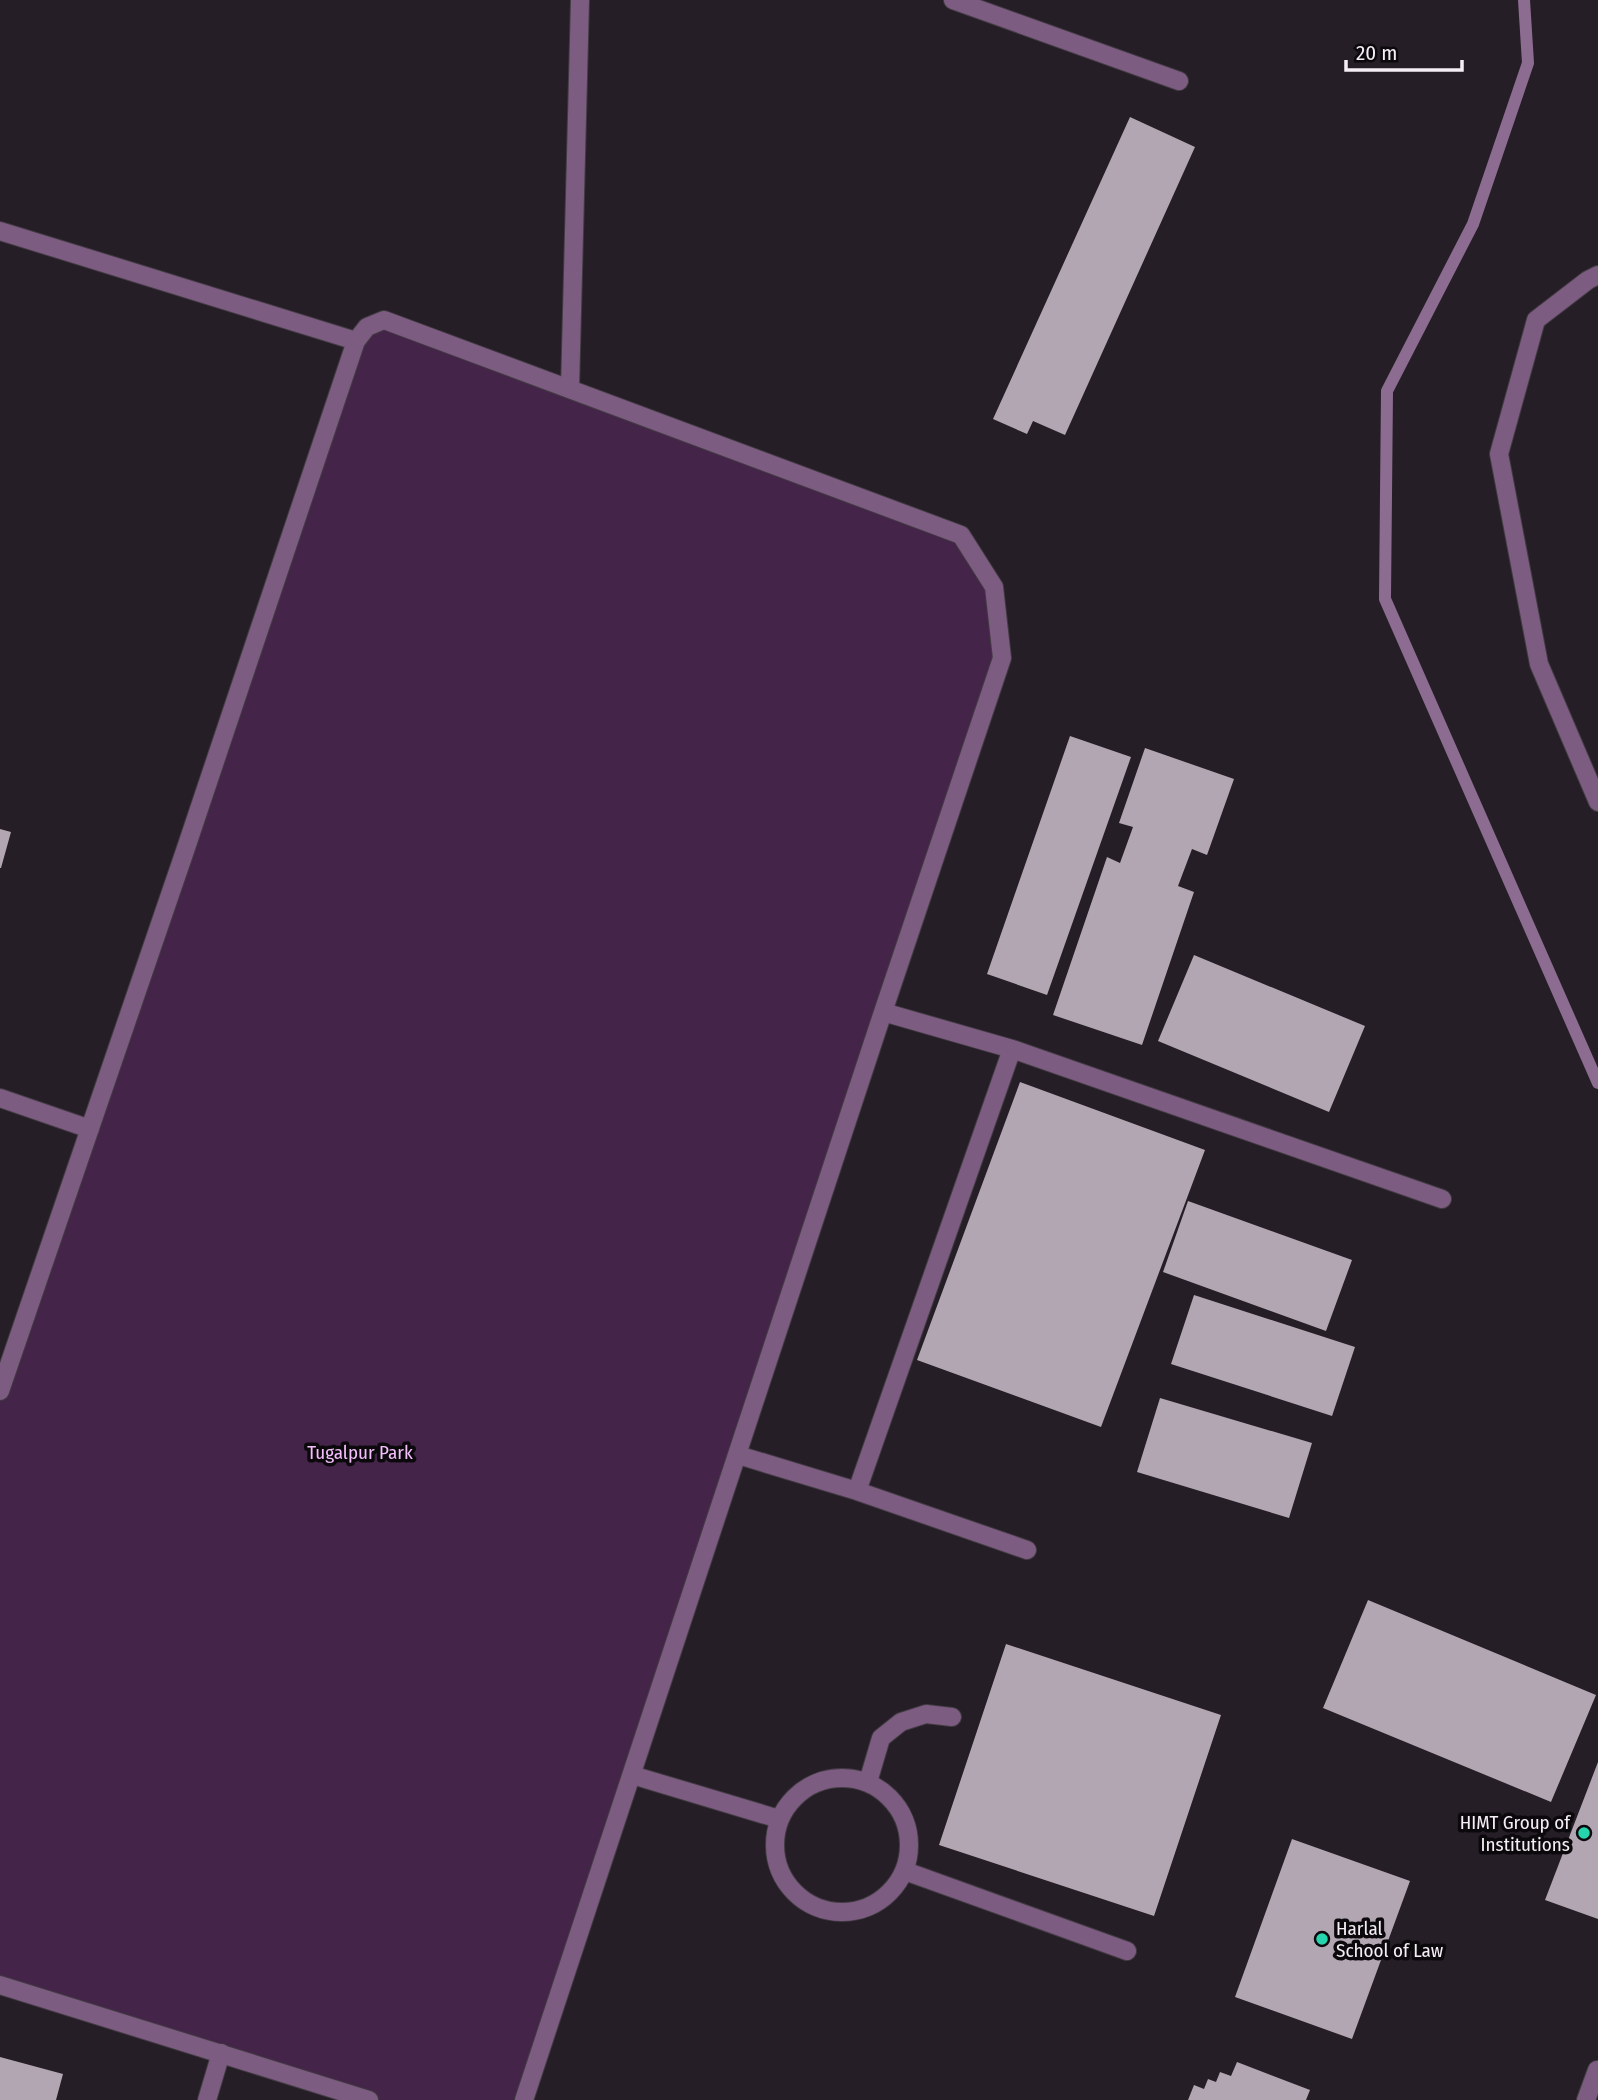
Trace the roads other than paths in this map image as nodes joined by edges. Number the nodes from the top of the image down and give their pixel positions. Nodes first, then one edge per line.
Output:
1 (580, 0) edge
2 (953, 0) edge
3 (1179, 81) dead end
4 (0, 230) edge
5 (1598, 275) edge
6 (356, 341) junction
7 (570, 389) junction
8 (1598, 802) edge
9 (883, 1012) junction
10 (1012, 1049) junction
11 (0, 1098) edge
12 (90, 1129) junction
13 (1442, 1199) dead end
14 (0, 1391) edge
15 (738, 1455) junction
16 (857, 1491) junction
17 (1027, 1550) dead end
18 (952, 1717) dead end
19 (632, 1775) junction
20 (868, 1782) junction
21 (779, 1819) junction
22 (905, 1871) junction
23 (1127, 1951) dead end
24 (0, 1985) edge
25 (221, 2053) junction
26 (1597, 2070) edge
27 (207, 2100) edge
28 (369, 2100) edge
29 (524, 2100) edge
30 (1586, 2100) edge

1 - 7 street
2 - 3 street
4 - 6 street
5 - 8 street
6 - 7 street
6 - 12 street
7 - 9 street
9 - 10 street
9 - 15 street
10 - 13 street
10 - 16 street
11 - 12 street
12 - 14 street
15 - 16 street
15 - 19 street
16 - 17 street
18 - 20 street
19 - 21 street
19 - 29 street
20 - 21 street
20 - 22 street
21 - 22 street
22 - 23 street
24 - 25 street
25 - 27 street
25 - 28 street
26 - 30 street

